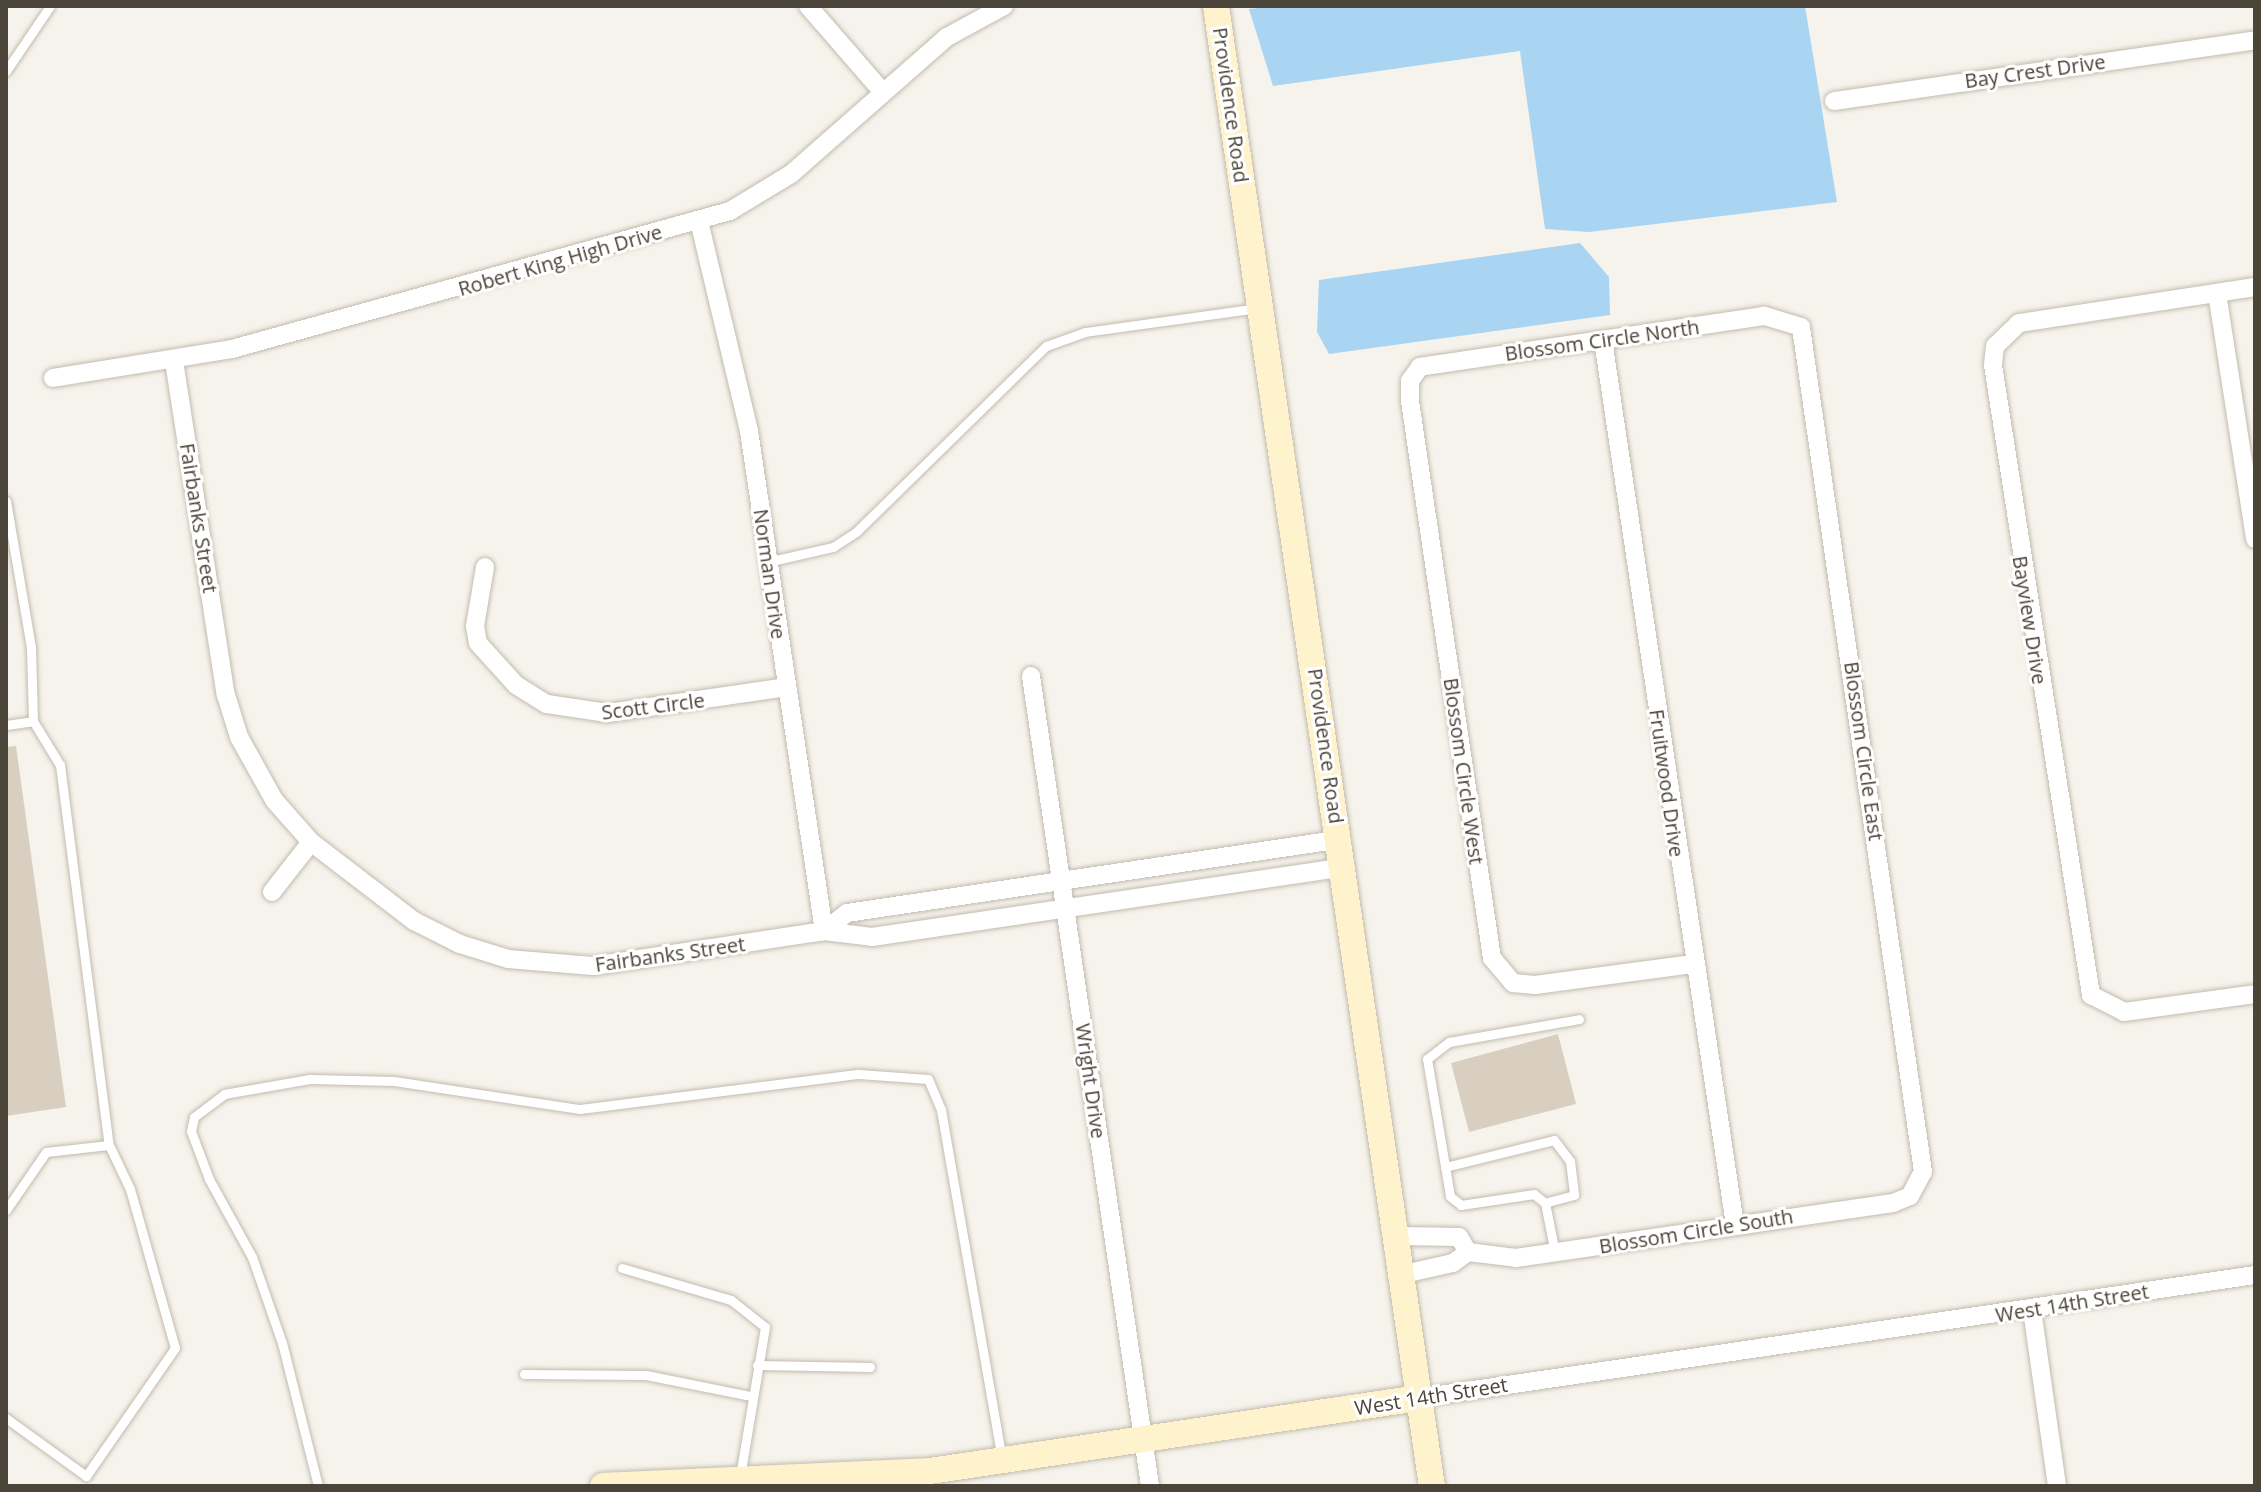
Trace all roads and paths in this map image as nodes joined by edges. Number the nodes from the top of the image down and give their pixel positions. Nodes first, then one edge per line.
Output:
1 (50, 6) edge
2 (808, 6) edge
3 (1004, 6) edge
4 (1216, 6) edge
5 (2246, 41) edge
6 (6, 71) edge
7 (881, 90) junction
8 (1834, 101) dead end
9 (699, 221) junction
10 (2255, 287) edge
11 (2217, 293) junction
12 (1261, 308) junction
13 (1792, 320) joint
14 (1603, 340) junction
15 (174, 361) junction
16 (1414, 372) joint
17 (53, 378) dead end
18 (6, 501) edge
19 (2255, 539) edge
20 (767, 562) junction
21 (485, 567) dead end
22 (1031, 676) dead end
23 (787, 687) junction
24 (33, 721) junction
25 (6, 725) edge
26 (1340, 839) junction
27 (311, 842) junction
28 (1344, 867) junction
29 (1063, 882) junction
30 (272, 892) dead end
31 (1067, 910) junction
32 (824, 931) junction
33 (1693, 964) junction
34 (2255, 994) edge
35 (1579, 1019) dead end
36 (109, 1145) junction
37 (1445, 1167) junction
38 (1917, 1186) joint
39 (1545, 1203) junction
40 (6, 1210) edge
41 (1735, 1225) junction
42 (1399, 1236) junction
43 (1468, 1252) junction
44 (1555, 1253) junction
45 (622, 1268) dead end
46 (1404, 1274) junction
47 (2255, 1275) edge
48 (2032, 1310) junction
49 (757, 1365) junction
50 (870, 1367) dead end
51 (524, 1374) dead end
52 (750, 1396) junction
53 (1419, 1398) junction
54 (6, 1418) edge
55 (1143, 1440) junction
56 (1003, 1461) junction
57 (740, 1478) junction
58 (318, 1486) edge
59 (603, 1486) edge
60 (1150, 1486) edge
61 (1432, 1486) edge
62 (2057, 1486) edge

1 - 6 lane
2 - 7 street
3 - 7 street, Robert King High Drive
4 - 12 street, Providence Road
5 - 8 street, Bay Crest Drive
7 - 9 street, Robert King High Drive
9 - 15 street, Robert King High Drive
9 - 20 street, Norman Drive
10 - 11 street, Bayview Drive
11 - 19 street
11 - 34 street, Bayview Drive
12 - 20 lane
12 - 26 street, Providence Road
13 - 14 street, Blossom Circle North
13 - 38 street, Blossom Circle East
14 - 16 street, Blossom Circle North
14 - 33 street, Fruitwood Drive
15 - 17 street, Robert King High Drive
15 - 27 street, Fairbanks Street
16 - 33 street, Blossom Circle West
18 - 24 lane
20 - 23 street, Norman Drive
21 - 23 street, Scott Circle
22 - 29 street, Wright Drive
23 - 32 street, Norman Drive
24 - 25 lane
24 - 36 lane
26 - 28 street, Providence Road
26 - 29 street, Fairbanks Street
27 - 30 street
27 - 32 street, Fairbanks Street
28 - 31 street, Fairbanks Street
28 - 42 street, Providence Road
29 - 31 street, Wright Drive
29 - 32 street, Fairbanks Street
31 - 32 street, Fairbanks Street
31 - 55 street, Wright Drive
33 - 41 street, Fruitwood Drive
35 - 37 lane
36 - 40 lane
36 - 54 lane
37 - 39 lane
37 - 39 lane
38 - 41 street, Blossom Circle South
39 - 44 lane
41 - 44 street, Blossom Circle South
42 - 43 street, Blossom Circle South
42 - 46 street, Providence Road
43 - 44 street, Blossom Circle South
43 - 46 street
45 - 49 lane
46 - 53 street, Providence Road
47 - 48 street, West 14th Street
48 - 53 street, West 14th Street
48 - 62 street
49 - 50 lane
49 - 52 lane
51 - 52 lane
52 - 57 lane
53 - 55 street, West 14th Street
53 - 61 street, Providence Road
55 - 56 street, West 14th Street
55 - 60 street, Wright Drive
56 - 57 street, West 14th Street
56 - 58 lane
57 - 59 street, West 14th Street

